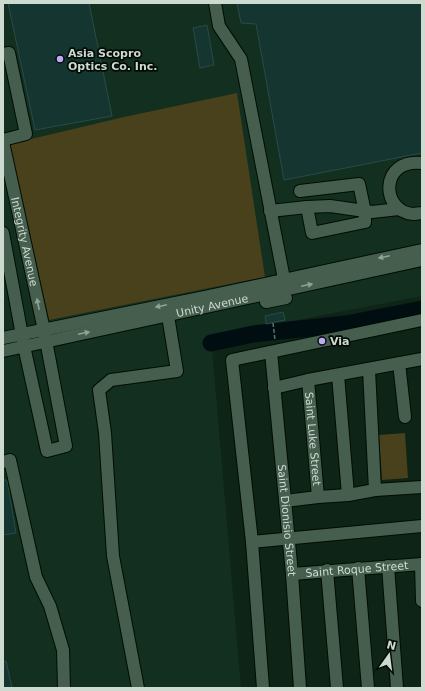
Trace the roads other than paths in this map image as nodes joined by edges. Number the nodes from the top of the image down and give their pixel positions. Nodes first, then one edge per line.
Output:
1 (215, 3) edge
2 (3, 54) edge
3 (3, 141) edge
4 (422, 163) edge
5 (332, 188) junction
6 (300, 191) dead end
7 (307, 206) junction
8 (330, 206) junction
9 (399, 209) junction
10 (270, 211) junction
11 (365, 212) junction
12 (422, 213) edge
13 (3, 233) edge
14 (422, 250) edge
15 (422, 260) edge
16 (284, 279) junction
17 (286, 298) dead end
18 (216, 306) junction
19 (168, 316) junction
20 (422, 320) edge
21 (45, 336) junction
22 (3, 338) edge
23 (23, 340) junction
24 (3, 351) edge
25 (271, 352) junction
26 (422, 359) edge
27 (399, 363) junction
28 (369, 370) junction
29 (338, 375) junction
30 (308, 380) junction
31 (274, 388) junction
32 (405, 416) dead end
33 (3, 462) edge
34 (422, 487) edge
35 (375, 490) junction
36 (348, 495) junction
37 (318, 497) junction
38 (285, 501) junction
39 (422, 526) edge
40 (289, 538) junction
41 (252, 542) junction
42 (421, 564) edge
43 (388, 566) junction
44 (358, 568) junction
45 (327, 570) junction
46 (292, 574) junction
47 (422, 601) edge
48 (64, 688) edge
49 (138, 688) edge
50 (263, 688) edge
51 (300, 688) edge
52 (337, 688) edge
53 (368, 688) edge
54 (397, 688) edge

1 - 10 street
2 - 3 street
21 -> 3 street, Integrity Avenue
4 - 9 street
5 - 6 street
5 - 8 street
5 - 11 street
7 - 8 street
7 - 10 street
7 - 11 street
8 - 11 street
9 - 11 street
9 - 12 street
10 - 16 street
13 - 23 street, Integrity Avenue
14 -> 16 street, Unity Avenue
18 -> 15 street, Unity Avenue
16 -> 21 street, Unity Avenue
17 - 18 street
18 - 19 street, Unity Avenue
21 -> 19 street, Unity Avenue
19 - 49 street
20 - 25 street
21 - 23 street, Unity Avenue
21 - 23 street, Integrity Avenue
22 - 23 street, Unity Avenue
23 - 24 street, Unity Avenue
25 - 31 street, Saint Dionisio Street
25 - 41 street
26 - 27 street
27 - 28 street
27 - 32 street
28 - 29 street
28 - 35 street
29 - 30 street
29 - 36 street
30 - 31 street
30 - 37 street, Saint Luke Street
31 - 38 street, Saint Dionisio Street
33 - 48 street
34 - 35 street
35 - 36 street
36 - 37 street
37 - 38 street
38 - 40 street, Saint Dionisio Street
39 - 40 street
40 - 41 street
40 - 46 street, Saint Dionisio Street
41 - 50 street
42 - 43 street, Saint Roque Street
42 - 47 street
43 - 44 street, Saint Roque Street
43 - 54 street
44 - 45 street, Saint Roque Street
44 - 53 street
45 - 46 street, Saint Roque Street
45 - 52 street
46 - 51 street, Saint Dionisio Street

